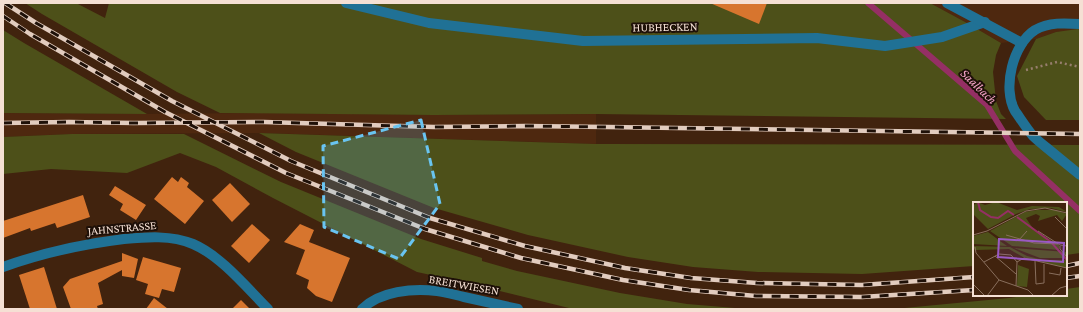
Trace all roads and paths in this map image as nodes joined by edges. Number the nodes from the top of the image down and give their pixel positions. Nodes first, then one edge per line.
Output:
1 (346, 3) edge
2 (948, 3) edge
3 (985, 22) junction
4 (1080, 24) edge
5 (1022, 43) junction
6 (1080, 67) edge
7 (1010, 73) junction
8 (1080, 176) edge
9 (3, 267) edge
10 (268, 309) edge
11 (362, 309) edge
12 (518, 309) edge

1 - 3 street, HUBHECKEN
2 - 3 street
3 - 5 street
4 - 5 street
5 - 7 street
6 - 7 path
7 - 8 street
9 - 10 street, JAHNSTRASSE
11 - 12 street, BREITWIESEN

